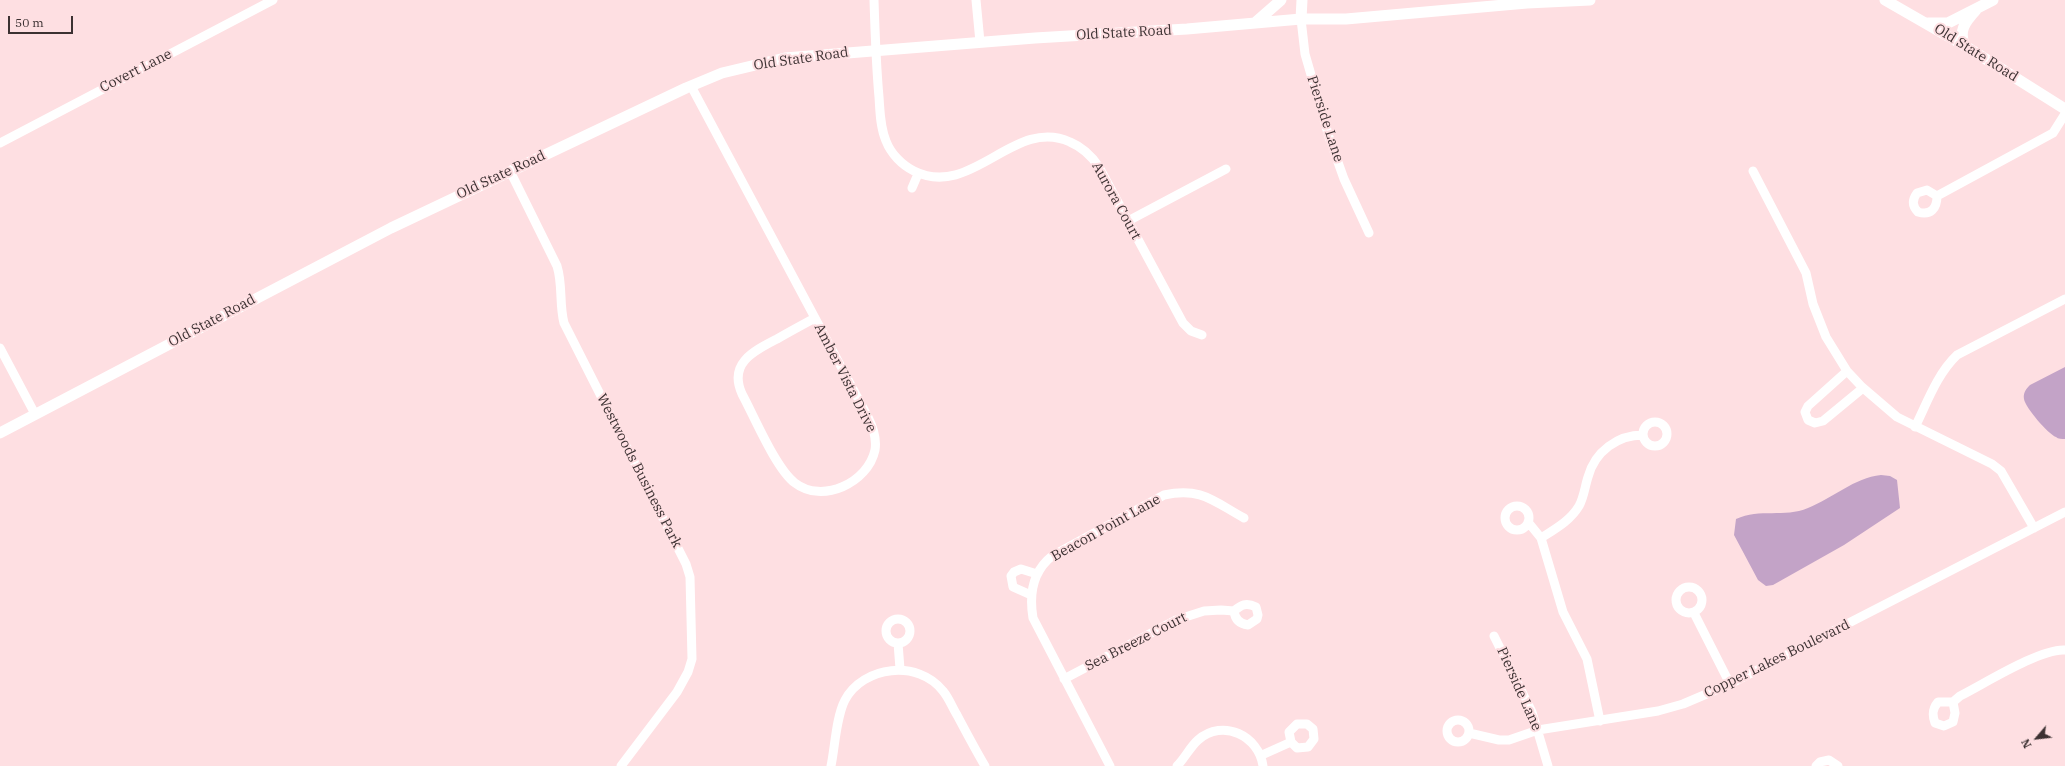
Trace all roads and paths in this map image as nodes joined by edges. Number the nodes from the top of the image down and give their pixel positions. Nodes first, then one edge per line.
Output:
1 (273, 0) edge
2 (874, 0) edge
3 (976, 0) edge
4 (1281, 0) edge
5 (1302, 0) edge
6 (1590, 0) edge
7 (1885, 0) edge
8 (1993, 0) edge
9 (1979, 7) junction
10 (1301, 20) junction
11 (1256, 22) junction
12 (1926, 23) junction
13 (980, 42) junction
14 (1965, 46) junction
15 (875, 50) junction
16 (691, 86) junction
17 (2065, 109) edge
18 (2065, 114) edge
19 (0, 143) edge
20 (1226, 169) dead end
21 (510, 171) junction
22 (1753, 171) dead end
23 (918, 174) junction
24 (912, 188) dead end
25 (1937, 196) dead end
26 (1128, 221) junction
27 (1369, 233) dead end
28 (2065, 299) edge
29 (815, 318) junction
30 (1202, 335) dead end
31 (0, 348) edge
32 (1847, 370) junction
33 (1863, 388) junction
34 (35, 414) junction
35 (1915, 427) junction
36 (0, 433) edge
37 (1643, 435) dead end
38 (2065, 512) edge
39 (1244, 518) dead end
40 (1528, 522) dead end
41 (2034, 528) junction
42 (1541, 538) junction
43 (1037, 574) junction
44 (1031, 595) junction
45 (1234, 611) dead end
46 (1694, 613) dead end
47 (1494, 636) dead end
48 (898, 643) dead end
49 (2065, 650) edge
50 (900, 669) junction
51 (1064, 679) junction
52 (1730, 684) junction
53 (1953, 702) dead end
54 (1600, 721) junction
55 (1538, 730) junction
56 (1469, 733) dead end
57 (1290, 742) dead end
58 (1262, 755) junction
59 (621, 766) edge
60 (831, 766) edge
61 (985, 766) edge
62 (1110, 766) edge
63 (1177, 766) edge
64 (1263, 766) edge
65 (1548, 766) edge
66 (1816, 766) edge
67 (1838, 766) edge

1 - 19 street, Covert Lane
2 - 15 street, Aurora Court
3 - 13 street
4 - 11 street
5 - 10 street, Pierside Lane
6 - 10 street, Old State Road
7 - 12 street, Old State Road
8 - 9 street
9 - 12 street
9 - 14 street
10 - 11 street, Old State Road
10 - 27 street, Pierside Lane
11 - 13 street, Old State Road
12 - 14 street, Old State Road
13 - 15 street, Old State Road
14 - 17 street, Old State Road
15 - 16 street, Old State Road
15 - 23 street, Aurora Court
16 - 21 street, Old State Road
16 - 29 street, Amber Vista Drive
18 - 25 street
20 - 26 street
21 - 34 street, Old State Road
21 - 59 street, Westwoods Business Park
22 - 32 street
23 - 24 street
23 - 26 street, Aurora Court
26 - 30 street, Aurora Court
28 - 35 street
29 - 29 street, Amber Vista Drive
31 - 34 street
32 - 33 street
32 - 33 street
33 - 35 street
34 - 36 street, Old State Road
35 - 41 street
37 - 42 street
38 - 41 street, Copper Lakes Boulevard
39 - 43 street, Beacon Point Lane
40 - 42 street
41 - 52 street, Copper Lakes Boulevard
42 - 54 street
43 - 44 street, Beacon Point Lane
43 - 44 street
44 - 51 street, Beacon Point Lane
45 - 51 street, Sea Breeze Court
46 - 52 street
47 - 55 street, Pierside Lane
48 - 50 street
49 - 53 street
50 - 60 street
50 - 61 street
51 - 62 street, Beacon Point Lane
52 - 54 street, Copper Lakes Boulevard
54 - 55 street, Copper Lakes Boulevard
55 - 56 street, Copper Lakes Boulevard
55 - 65 street, Pierside Lane
57 - 58 street
58 - 63 street
58 - 64 street
66 - 67 street

